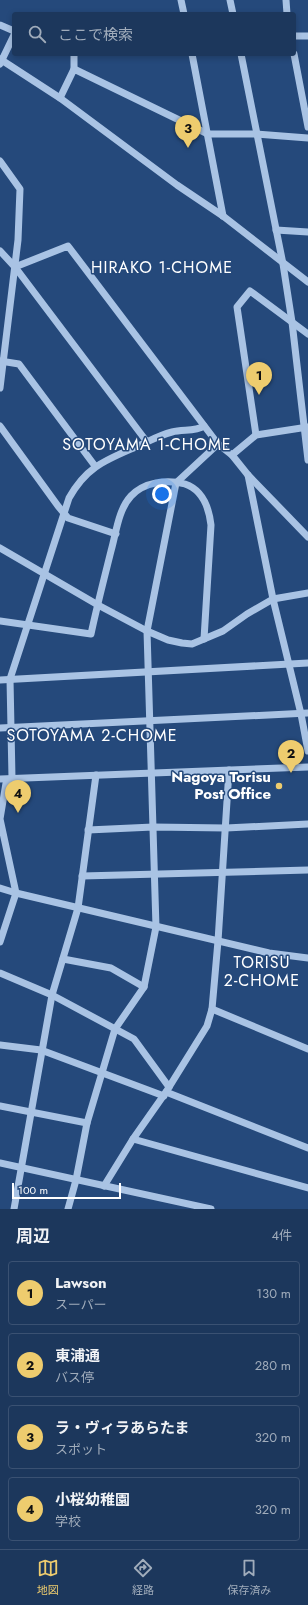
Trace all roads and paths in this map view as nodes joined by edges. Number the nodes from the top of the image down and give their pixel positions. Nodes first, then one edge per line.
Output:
1 (181, 0) edge
2 (230, 0) edge
3 (286, 0) edge
4 (184, 12) edge
5 (233, 12) edge
6 (287, 12) edge
7 (0, 25) edge
8 (12, 30) edge
9 (296, 36) edge
10 (308, 36) edge
11 (12, 39) edge
12 (74, 56) edge
13 (192, 56) edge
14 (241, 56) edge
15 (295, 56) edge
16 (1, 61) edge
17 (74, 69) junction
18 (305, 89) edge
19 (60, 98) junction
20 (308, 127) edge
21 (208, 134) junction
22 (256, 134) junction
23 (308, 138) edge
24 (0, 161) edge
25 (223, 216) junction
26 (276, 230) junction
27 (308, 232) edge
28 (0, 251) edge
29 (283, 264) junction
30 (15, 267) junction
31 (308, 282) edge
32 (292, 322) junction
33 (308, 334) edge
34 (2, 361) edge
35 (0, 388) edge
36 (0, 426) edge
37 (204, 426) junction
38 (306, 427) edge
39 (256, 435) junction
40 (147, 442) junction
41 (218, 444) junction
42 (232, 455) junction
43 (308, 460) edge
44 (95, 466) junction
45 (248, 475) junction
46 (176, 483) junction
47 (64, 514) junction
48 (116, 534) junction
49 (308, 537) edge
50 (0, 548) edge
51 (44, 574) junction
52 (308, 593) edge
53 (273, 599) junction
54 (98, 605) junction
55 (0, 622) edge
56 (28, 626) junction
57 (147, 631) junction
58 (204, 639) junction
59 (308, 663) edge
60 (288, 664) junction
61 (149, 672) junction
62 (10, 679) junction
63 (0, 680) edge
64 (304, 714) edge
65 (150, 721) junction
66 (0, 728) edge
67 (11, 728) junction
68 (308, 751) edge
69 (308, 767) edge
70 (229, 770) junction
71 (152, 773) junction
72 (96, 775) junction
73 (12, 778) junction
74 (0, 779) edge
75 (308, 824) edge
76 (1, 827) edge
77 (153, 827) junction
78 (226, 828) junction
79 (88, 830) junction
80 (308, 870) edge
81 (222, 872) junction
82 (154, 874) junction
83 (82, 876) junction
84 (0, 888) edge
85 (16, 893) junction
86 (78, 908) junction
87 (156, 927) junction
88 (218, 941) junction
89 (0, 942) edge
90 (308, 958) edge
91 (63, 959) junction
92 (0, 973) edge
93 (144, 987) junction
94 (52, 995) junction
95 (212, 1009) junction
96 (115, 1029) junction
97 (0, 1045) edge
98 (308, 1049) edge
99 (41, 1050) junction
100 (102, 1072) junction
101 (167, 1092) junction
102 (0, 1106) edge
103 (31, 1112) junction
104 (87, 1123) junction
105 (133, 1139) junction
106 (308, 1148) edge
107 (0, 1163) edge
108 (21, 1168) junction
109 (76, 1180) junction
110 (104, 1186) junction
111 (308, 1188) edge
112 (197, 1208) edge
113 (14, 1209) edge
114 (68, 1209) edge
115 (211, 1209) edge

1 - 4 street
2 - 5 street
3 - 6 street
7 - 8 street
9 - 10 street
11 - 16 street
12 - 17 street
13 - 21 street
14 - 22 street
15 - 18 street
16 - 19 street
17 - 19 street
17 - 21 street
18 - 20 street
19 - 25 street
21 - 22 street
21 - 25 street
22 - 23 street
22 - 26 street
24 - 30 street
25 - 29 street
26 - 27 street
26 - 29 street
28 - 30 street
29 - 31 street
29 - 32 street
30 - 34 street
30 - 37 street
30 - 40 street
32 - 33 street
32 - 38 street
32 - 39 street
34 - 35 street
34 - 44 street
36 - 47 street
37 - 40 street
37 - 41 street
38 - 39 street
38 - 43 street
39 - 42 street
40 - 44 street
41 - 42 street
41 - 46 street
42 - 45 street
44 - 47 street
45 - 49 street
45 - 53 street
46 - 48 street
46 - 57 street
46 - 58 street
47 - 48 street
47 - 51 street
48 - 54 street
50 - 51 street
51 - 54 street
51 - 56 street
52 - 53 street
53 - 58 street
53 - 60 street
54 - 56 street
54 - 57 street
55 - 56 street
56 - 62 street
57 - 58 street
57 - 61 street
59 - 60 street
60 - 61 street
60 - 64 street
61 - 62 street
61 - 65 street
62 - 63 street
62 - 67 street
64 - 65 street
64 - 68 street
65 - 67 street
65 - 71 street
66 - 67 street
67 - 73 street
69 - 70 street
70 - 71 street
70 - 78 street
71 - 72 street
71 - 77 street
72 - 73 street
72 - 79 street
73 - 74 street
73 - 76 street
75 - 78 street
76 - 85 street
77 - 78 street
77 - 79 street
77 - 82 street
78 - 81 street
79 - 83 street
80 - 81 street
81 - 82 street
81 - 88 street
82 - 83 street
82 - 87 street
83 - 86 street
84 - 85 street
85 - 86 street
85 - 89 street
86 - 87 street
86 - 91 street
87 - 88 street
87 - 93 street
88 - 90 street
88 - 95 street
91 - 93 street
91 - 94 street
92 - 94 street
93 - 96 street
94 - 96 street
94 - 99 street
95 - 98 street
95 - 101 street
96 - 100 street
96 - 101 street
97 - 99 street
99 - 100 street
99 - 103 street
100 - 101 street
100 - 104 street
101 - 105 street
101 - 106 street
102 - 103 street
103 - 104 street
103 - 108 street
104 - 109 street
105 - 110 street
105 - 111 street
107 - 108 street
108 - 109 street
108 - 113 street
109 - 110 street
109 - 114 street
110 - 112 street
112 - 115 street

